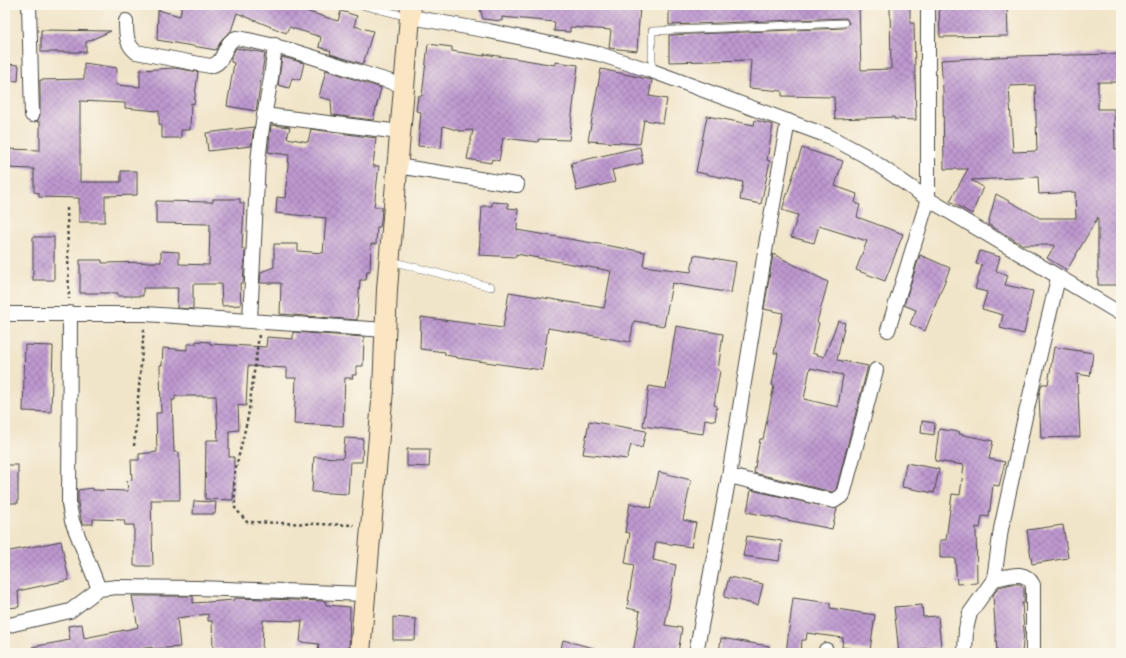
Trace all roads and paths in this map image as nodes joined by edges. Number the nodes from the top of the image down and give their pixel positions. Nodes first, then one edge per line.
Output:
1 (29, 5) edge
2 (362, 5) edge
3 (928, 5) edge
4 (411, 11) edge
5 (126, 21) dead end
6 (844, 23) dead end
7 (274, 45) junction
8 (652, 71) junction
9 (406, 86) junction
10 (32, 115) dead end
11 (264, 115) junction
12 (788, 121) junction
13 (400, 132) junction
14 (397, 166) junction
15 (517, 185) dead end
16 (928, 199) junction
17 (67, 208) dead end
18 (389, 261) junction
19 (1058, 278) junction
20 (491, 287) dead end
21 (70, 313) junction
22 (5, 314) edge
23 (145, 314) junction
24 (1121, 314) edge
25 (255, 320) junction
26 (386, 330) junction
27 (888, 330) dead end
28 (876, 370) dead end
29 (134, 446) dead end
30 (728, 476) junction
31 (370, 525) junction
32 (994, 579) junction
33 (99, 589) junction
34 (365, 594) junction
35 (5, 626) edge
36 (360, 653) edge
37 (696, 653) edge
38 (965, 653) edge
39 (1033, 653) edge

1 - 10 street
2 - 4 lane
3 - 16 street
4 - 8 street
4 - 9 street
5 - 7 street
6 - 8 lane
7 - 9 street
7 - 11 street
8 - 12 street
9 - 13 street
11 - 13 street
11 - 25 street
12 - 16 street
12 - 30 street
13 - 14 street
14 - 15 street
14 - 18 street
16 - 19 street
16 - 27 street
17 - 21 path
18 - 20 lane
18 - 26 street
19 - 24 street
19 - 32 street
21 - 22 street
21 - 23 street
21 - 33 street
23 - 25 street
23 - 29 path
25 - 26 street
25 - 31 path
26 - 31 street
28 - 30 street
30 - 37 street
31 - 34 street
32 - 38 street
32 - 39 street
33 - 34 street
33 - 35 street
34 - 36 street

